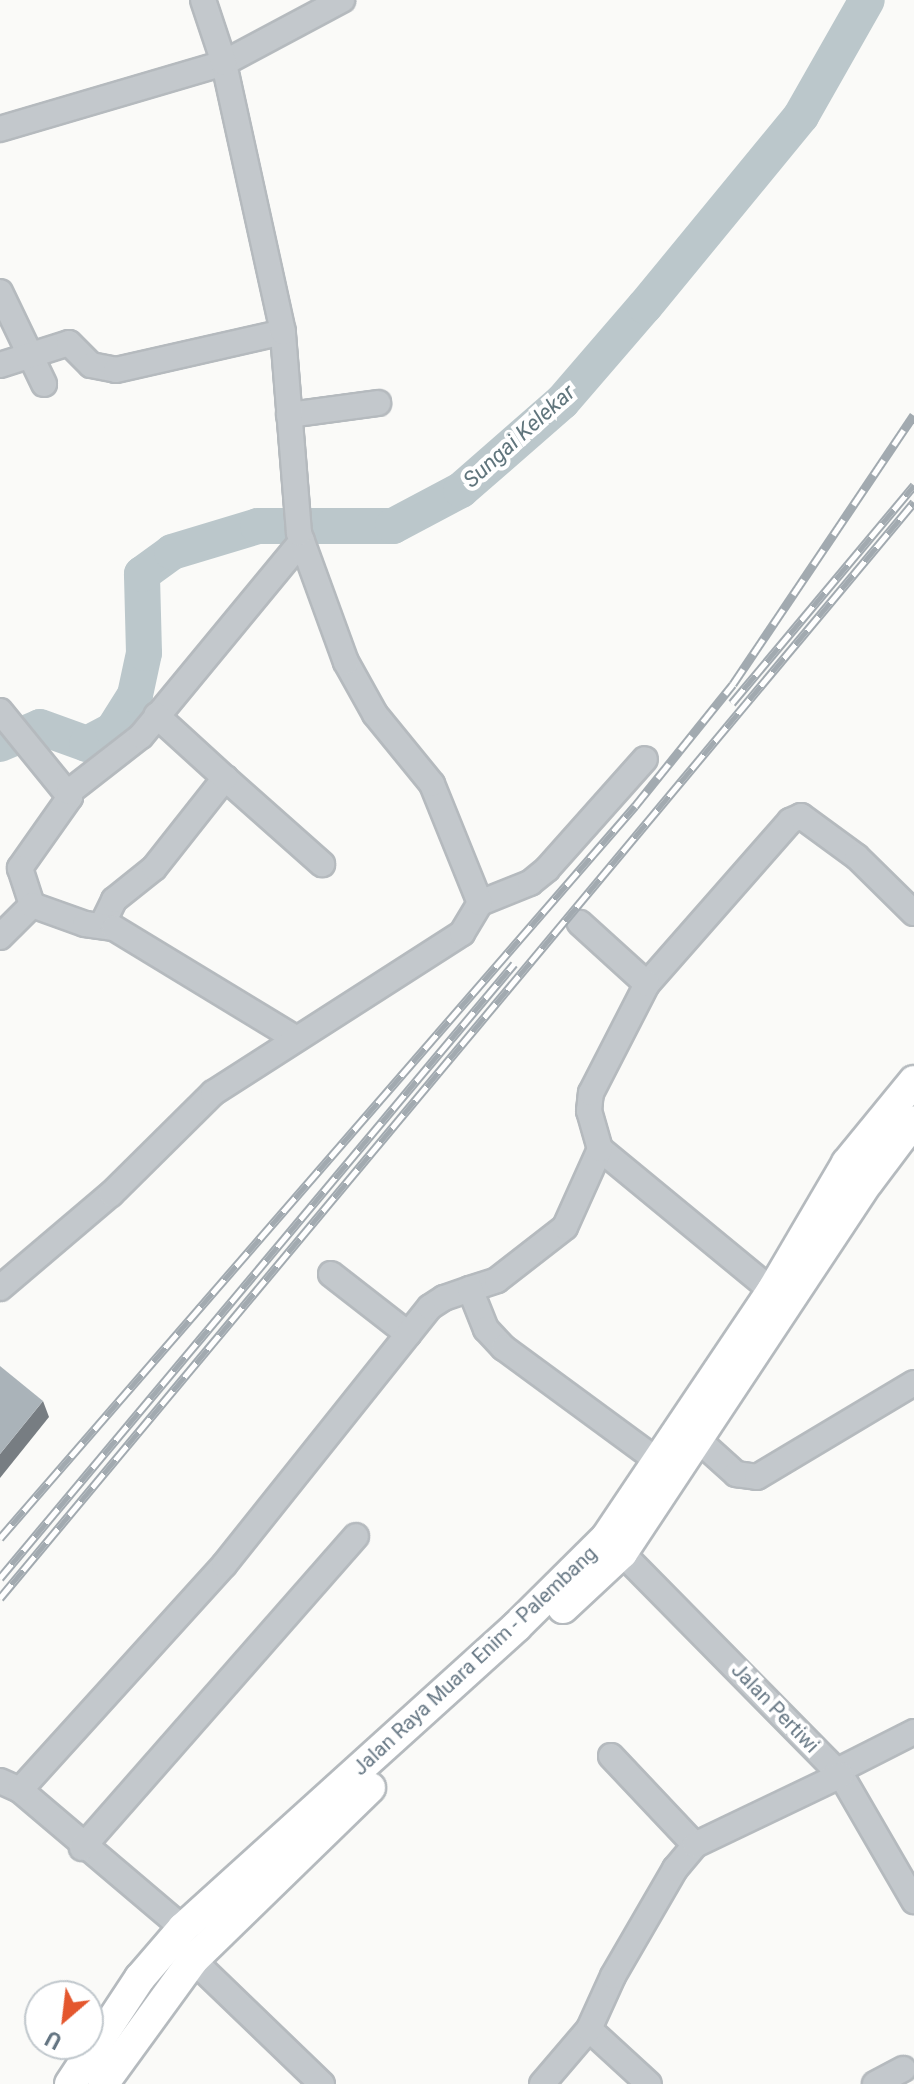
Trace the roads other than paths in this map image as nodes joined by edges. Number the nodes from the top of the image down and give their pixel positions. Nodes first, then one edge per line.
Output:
1 (203, 0) edge
2 (342, 0) edge
3 (224, 63) junction
4 (0, 129) edge
5 (0, 292) edge
6 (283, 332) junction
7 (28, 353) junction
8 (0, 365) edge
9 (44, 384) dead end
10 (378, 403) dead end
11 (289, 415) junction
12 (300, 537) junction
13 (156, 715) junction
14 (6, 718) edge
15 (645, 759) dead end
16 (225, 778) junction
17 (69, 792) junction
18 (322, 864) dead end
19 (480, 903) junction
20 (32, 905) junction
21 (914, 913) edge
22 (580, 923) dead end
23 (102, 925) junction
24 (0, 937) edge
25 (647, 984) junction
26 (295, 1038) junction
27 (914, 1081) edge
28 (914, 1121) edge
29 (600, 1149) junction
30 (331, 1274) dead end
31 (0, 1288) edge
32 (470, 1289) junction
33 (783, 1295) junction
34 (408, 1334) junction
35 (914, 1383) edge
36 (692, 1433) junction
37 (668, 1468) junction
38 (356, 1536) dead end
39 (614, 1545) junction
40 (914, 1732) edge
41 (611, 1756) dead end
42 (839, 1773) junction
43 (8, 1787) edge
44 (695, 1845) junction
45 (82, 1848) junction
46 (914, 1901) edge
47 (183, 1928) junction
48 (193, 1960) junction
49 (589, 2029) junction
50 (903, 2069) dead end
51 (70, 2084) edge
52 (103, 2084) edge
53 (322, 2084) edge
54 (542, 2084) edge
55 (649, 2084) edge
56 (875, 2084) edge

1 - 3 street
2 - 3 street
3 - 4 street
3 - 6 street
5 - 7 street
6 - 7 street
6 - 11 street
7 - 8 street
7 - 9 street
10 - 11 street
11 - 12 street
12 - 13 street
12 - 19 street
13 - 16 street
13 - 17 street
14 - 17 street
15 - 19 street
16 - 18 street
16 - 23 street
17 - 20 street
19 - 26 street
20 - 23 street
20 - 24 street
21 - 25 street
22 - 25 street
23 - 26 street
25 - 29 street
26 - 31 street
27 - 33 main road, Jalan Raya Muara Enim - Palembang
28 - 33 main road, Jalan Raya Muara Enim - Palembang
29 - 32 street
29 - 33 street
30 - 34 street
32 - 34 street
32 - 37 street
33 - 36 main road, Jalan Raya Muara Enim - Palembang
34 - 43 street
35 - 36 street
36 - 37 main road, Jalan Raya Muara Enim - Palembang
37 - 39 main road, Jalan Raya Muara Enim - Palembang
38 - 45 street
39 - 42 street, Jalan Pertiwi
39 - 47 main road, Jalan Raya Muara Enim - Palembang
39 - 48 main road, Jalan Raya Muara Enim - Palembang
40 - 42 street
41 - 44 street
42 - 44 street
42 - 46 street, Jalan Pertiwi
43 - 45 street
44 - 49 street
45 - 47 street
47 - 51 main road, Jalan Raya Muara Enim - Palembang
48 - 52 main road, Jalan Raya Muara Enim - Palembang
48 - 53 street
49 - 54 street
49 - 55 street
50 - 56 street

